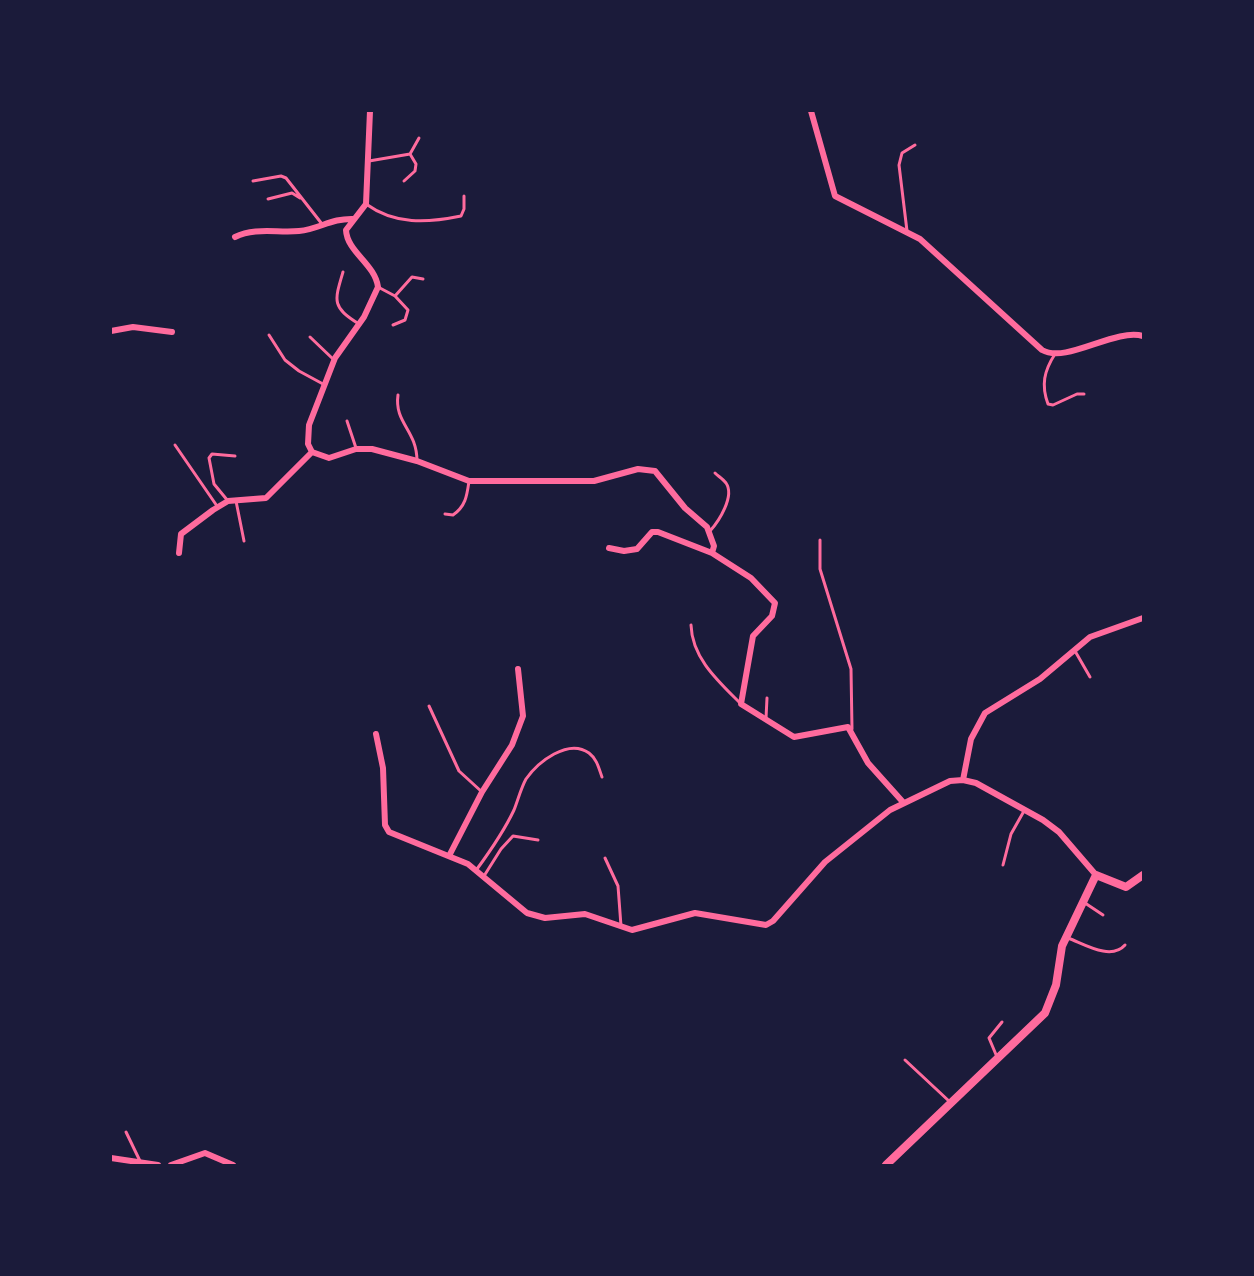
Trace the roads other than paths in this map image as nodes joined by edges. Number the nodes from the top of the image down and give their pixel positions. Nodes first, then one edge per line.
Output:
1 (370, 111) edge
2 (811, 111) edge
3 (419, 138) dead end
4 (915, 145) dead end
5 (410, 154) junction
6 (369, 161) junction
7 (253, 181) dead end
8 (404, 181) dead end
9 (464, 196) dead end
10 (268, 199) dead end
11 (302, 199) junction
12 (366, 204) junction
13 (354, 219) junction
14 (322, 224) junction
15 (907, 231) junction
16 (234, 237) dead end
17 (343, 272) dead end
18 (423, 279) dead end
19 (378, 286) junction
20 (395, 296) junction
21 (359, 324) junction
22 (393, 325) dead end
23 (111, 331) edge
24 (172, 332) dead end
25 (269, 335) dead end
26 (1143, 336) edge
27 (310, 338) dead end
28 (1055, 354) junction
29 (334, 361) junction
30 (325, 384) junction
31 (1084, 394) dead end
32 (398, 395) dead end
33 (347, 421) dead end
34 (175, 445) dead end
35 (356, 449) junction
36 (312, 452) junction
37 (235, 456) dead end
38 (417, 461) junction
39 (715, 473) dead end
40 (469, 481) junction
41 (228, 501) junction
42 (236, 501) junction
43 (218, 507) junction
44 (445, 514) dead end
45 (710, 531) junction
46 (820, 540) dead end
47 (244, 541) dead end
48 (609, 548) dead end
49 (179, 553) dead end
50 (712, 553) junction
51 (1143, 618) edge
52 (691, 625) dead end
53 (1074, 649) junction
54 (518, 669) dead end
55 (1090, 677) dead end
56 (767, 698) dead end
57 (741, 704) junction
58 (429, 706) dead end
59 (765, 720) junction
60 (852, 731) junction
61 (376, 734) dead end
62 (602, 777) dead end
63 (963, 780) junction
64 (482, 792) junction
65 (902, 801) junction
66 (1024, 810) junction
67 (538, 840) dead end
68 (450, 856) junction
69 (605, 858) dead end
70 (1003, 865) dead end
71 (477, 869) junction
72 (1096, 875) junction
73 (1143, 875) edge
74 (484, 876) junction
75 (1084, 902) junction
76 (1103, 915) dead end
77 (621, 928) junction
78 (1067, 937) junction
79 (1125, 945) dead end
80 (1002, 1022) dead end
81 (998, 1059) junction
82 (905, 1060) dead end
83 (951, 1103) junction
84 (126, 1132) dead end
85 (111, 1158) edge
86 (141, 1162) junction
87 (158, 1165) edge
88 (171, 1165) edge
89 (232, 1165) edge
90 (886, 1165) edge

1 - 6 street
2 - 15 street
3 - 5 lane
4 - 15 lane
5 - 6 lane
5 - 8 lane
6 - 12 street
7 - 11 lane
9 - 12 lane
10 - 11 lane
11 - 14 lane
12 - 13 street
13 - 14 street
13 - 19 street
14 - 16 street
15 - 28 street
17 - 21 lane
18 - 20 lane
19 - 20 lane
19 - 21 street
20 - 22 lane
21 - 29 street
23 - 24 street
25 - 30 lane
26 - 28 street
27 - 29 lane
28 - 31 lane
29 - 30 street
30 - 36 street
32 - 38 lane
33 - 35 lane
34 - 43 lane
35 - 36 street
35 - 38 street
36 - 42 street
37 - 41 lane
38 - 40 street
39 - 45 lane
40 - 44 lane
40 - 45 street
41 - 42 street
41 - 43 street
42 - 47 lane
43 - 49 street
45 - 50 street
46 - 60 lane
48 - 50 street
50 - 57 street
51 - 53 street
52 - 57 lane
53 - 55 lane
53 - 63 street
54 - 64 street
56 - 59 lane
57 - 59 street
58 - 64 lane
59 - 60 street
60 - 65 street
61 - 68 street
62 - 71 lane
63 - 65 street
63 - 66 street
64 - 68 street
65 - 77 street
66 - 70 lane
66 - 72 street
67 - 74 lane
68 - 71 street
69 - 77 lane
71 - 74 street
72 - 73 street
72 - 75 street
74 - 77 street
75 - 76 lane
75 - 78 street
78 - 79 lane
78 - 81 street
80 - 81 lane
81 - 83 street
82 - 83 lane
83 - 90 street
84 - 86 lane
85 - 86 street
86 - 87 street
88 - 89 street

